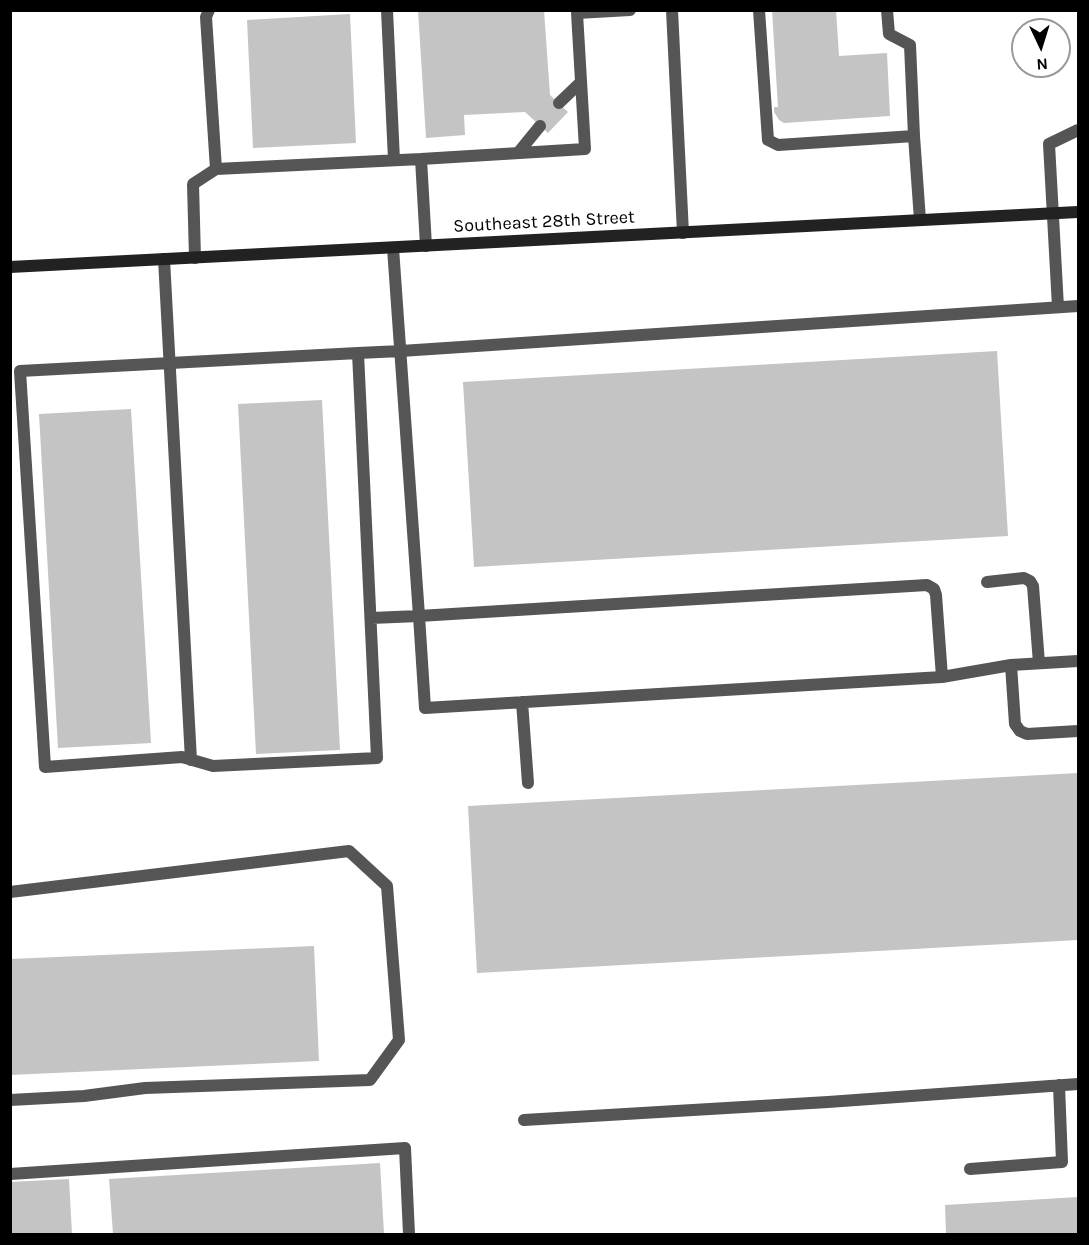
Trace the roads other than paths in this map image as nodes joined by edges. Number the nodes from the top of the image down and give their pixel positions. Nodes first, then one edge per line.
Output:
1 (209, 10) edge
2 (387, 10) edge
3 (630, 10) edge
4 (672, 10) edge
5 (759, 10) edge
6 (887, 10) edge
7 (581, 82) junction
8 (559, 104) dead end
9 (540, 126) dead end
10 (1078, 130) edge
11 (915, 135) junction
12 (518, 153) junction
13 (421, 159) junction
14 (394, 160) junction
15 (216, 169) junction
16 (1078, 212) edge
17 (1052, 214) junction
18 (920, 220) junction
19 (683, 233) junction
20 (426, 246) junction
21 (393, 248) junction
22 (195, 258) junction
23 (164, 259) junction
24 (10, 267) edge
25 (1078, 306) edge
26 (1058, 307) junction
27 (401, 351) junction
28 (358, 353) junction
29 (170, 363) junction
30 (987, 582) dead end
31 (419, 615) junction
32 (370, 618) junction
33 (1078, 661) edge
34 (1039, 663) junction
35 (1011, 665) junction
36 (942, 677) junction
37 (522, 702) junction
38 (1078, 730) edge
39 (191, 760) junction
40 (528, 783) dead end
41 (10, 892) edge
42 (1078, 1084) edge
43 (1059, 1085) junction
44 (10, 1100) edge
45 (524, 1120) dead end
46 (970, 1169) dead end
47 (10, 1174) edge
48 (409, 1234) edge

1 - 15 street
2 - 14 street
3 - 7 street
4 - 19 street
5 - 11 street
6 - 11 street
7 - 8 street
7 - 12 street
9 - 12 street
10 - 17 street
11 - 18 street
12 - 13 street
13 - 14 street
13 - 20 street
14 - 15 street
15 - 22 street
16 - 17 main road, Southeast 28th Street
17 - 18 main road, Southeast 28th Street
17 - 26 street
18 - 19 main road, Southeast 28th Street
19 - 20 main road, Southeast 28th Street
20 - 21 main road, Southeast 28th Street
21 - 22 main road, Southeast 28th Street
21 - 27 street
22 - 23 main road, Southeast 28th Street
23 - 24 main road, Southeast 28th Street
23 - 29 street
25 - 26 street
26 - 27 street
27 - 28 street
27 - 31 street
28 - 29 street
28 - 32 street
29 - 39 street
29 - 39 street
30 - 34 street
31 - 32 street
31 - 36 street
31 - 37 street
32 - 39 street
33 - 34 street
34 - 35 street
35 - 36 street
35 - 38 street
36 - 37 street
37 - 40 street
41 - 44 street
42 - 43 street
43 - 45 street
43 - 46 street
47 - 48 street

